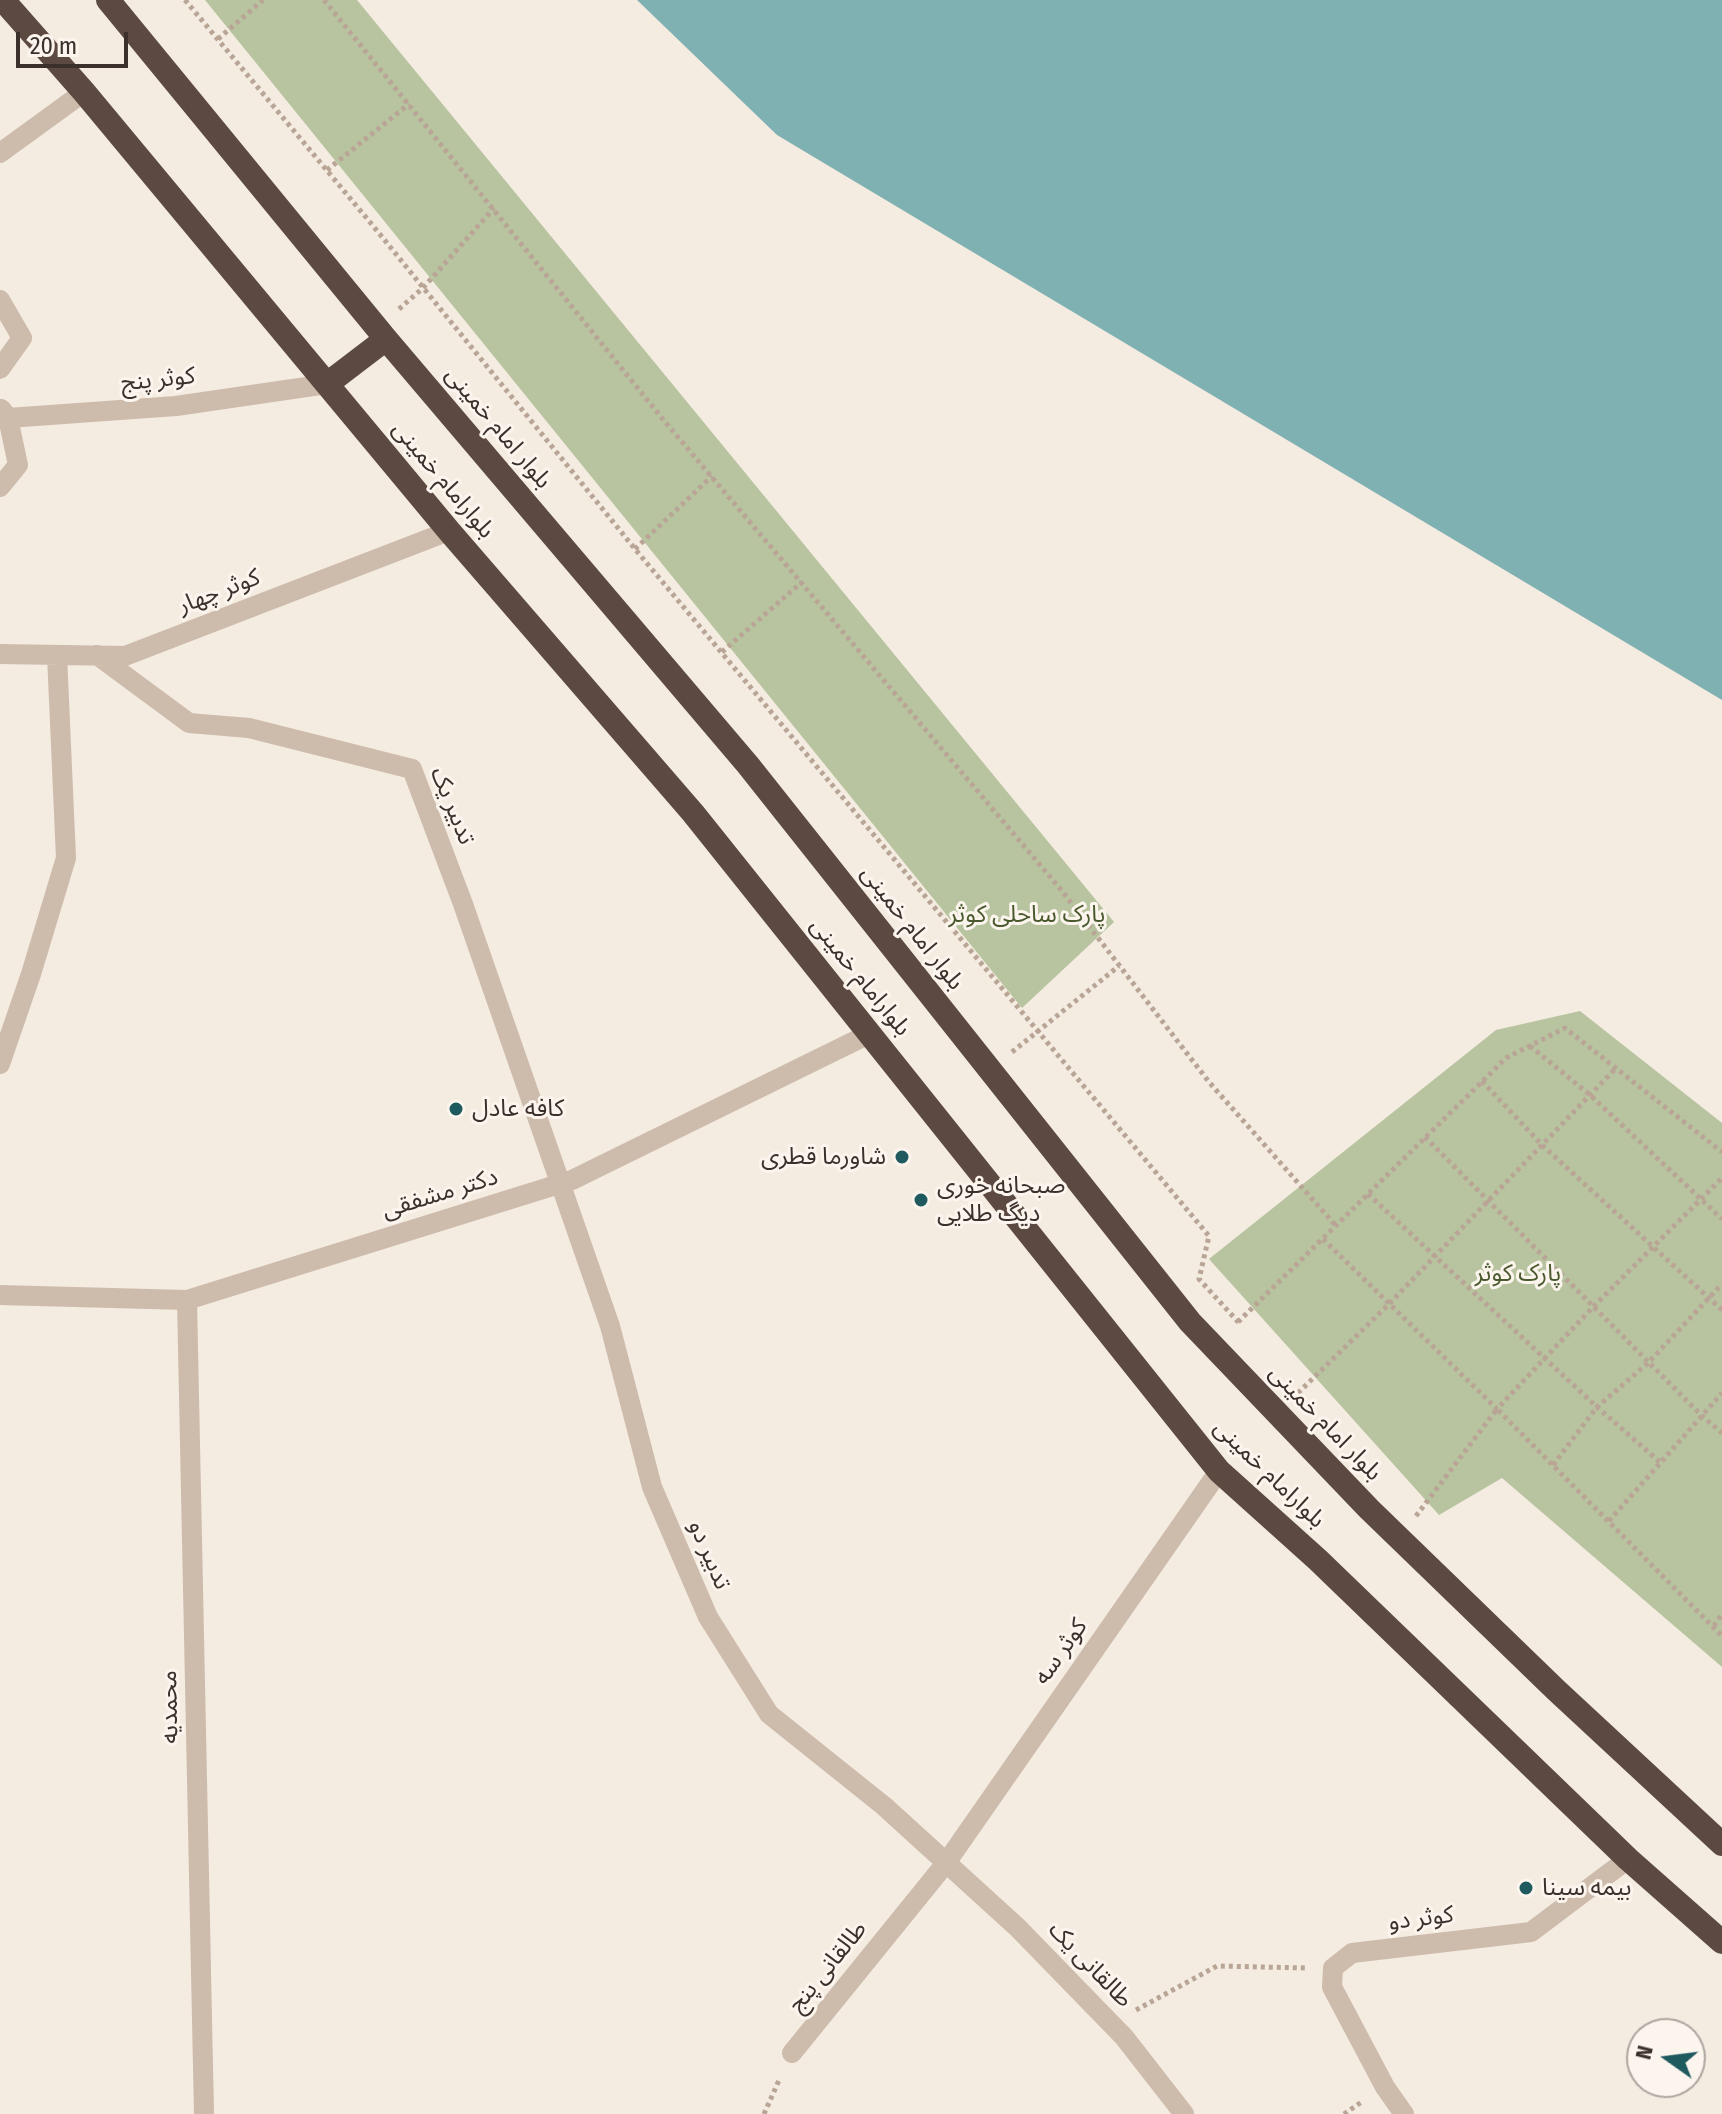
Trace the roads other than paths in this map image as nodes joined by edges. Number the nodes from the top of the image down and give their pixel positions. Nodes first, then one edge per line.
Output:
1 (3, 0) edge
2 (108, 0) edge
3 (84, 92) junction
4 (0, 153) edge
5 (0, 300) edge
6 (382, 334) junction
7 (0, 369) edge
8 (327, 384) junction
9 (4, 413) edge
10 (0, 487) edge
11 (449, 531) junction
12 (0, 654) edge
13 (57, 655) junction
14 (97, 655) junction
15 (869, 1034) junction
16 (0, 1064) edge
17 (560, 1184) junction
18 (0, 1295) edge
19 (187, 1300) junction
20 (1219, 1471) junction
21 (1722, 1844) edge
22 (1628, 1859) junction
23 (946, 1863) junction
24 (1722, 1942) edge
25 (792, 2053) road end
26 (204, 2114) edge
27 (1184, 2114) edge
28 (1404, 2114) edge

1 - 3 highway, بلوارامام خمینی
2 - 6 highway, بلوار امام خمینی
3 - 4 street
3 - 8 highway, بلوارامام خمینی
5 - 7 street
6 - 8 highway
6 - 21 highway, بلوار امام خمینی
8 - 9 street, کوثر پنج
8 - 11 highway, بلوارامام خمینی
9 - 10 street
11 - 14 street, کوثر چهار
11 - 15 highway, بلوارامام خمینی
12 - 13 street, کوثر چهار
13 - 14 street, کوثر چهار
13 - 16 street
14 - 17 street, تدبیر یک
15 - 17 street, دکتر مشفقی
15 - 20 highway, بلوارامام خمینی
17 - 19 street, دکتر مشفقی
17 - 23 street, تدبیر دو
18 - 19 street, دکتر مشفقی
19 - 26 street, محمدیه
20 - 22 highway, بلوارامام خمینی
20 - 23 street, کوثر سه
22 - 24 highway, بلوارامام خمینی
22 - 28 street, کوثر دو
23 - 25 street, طالقانی پنج
23 - 27 street, طالقانی یک

